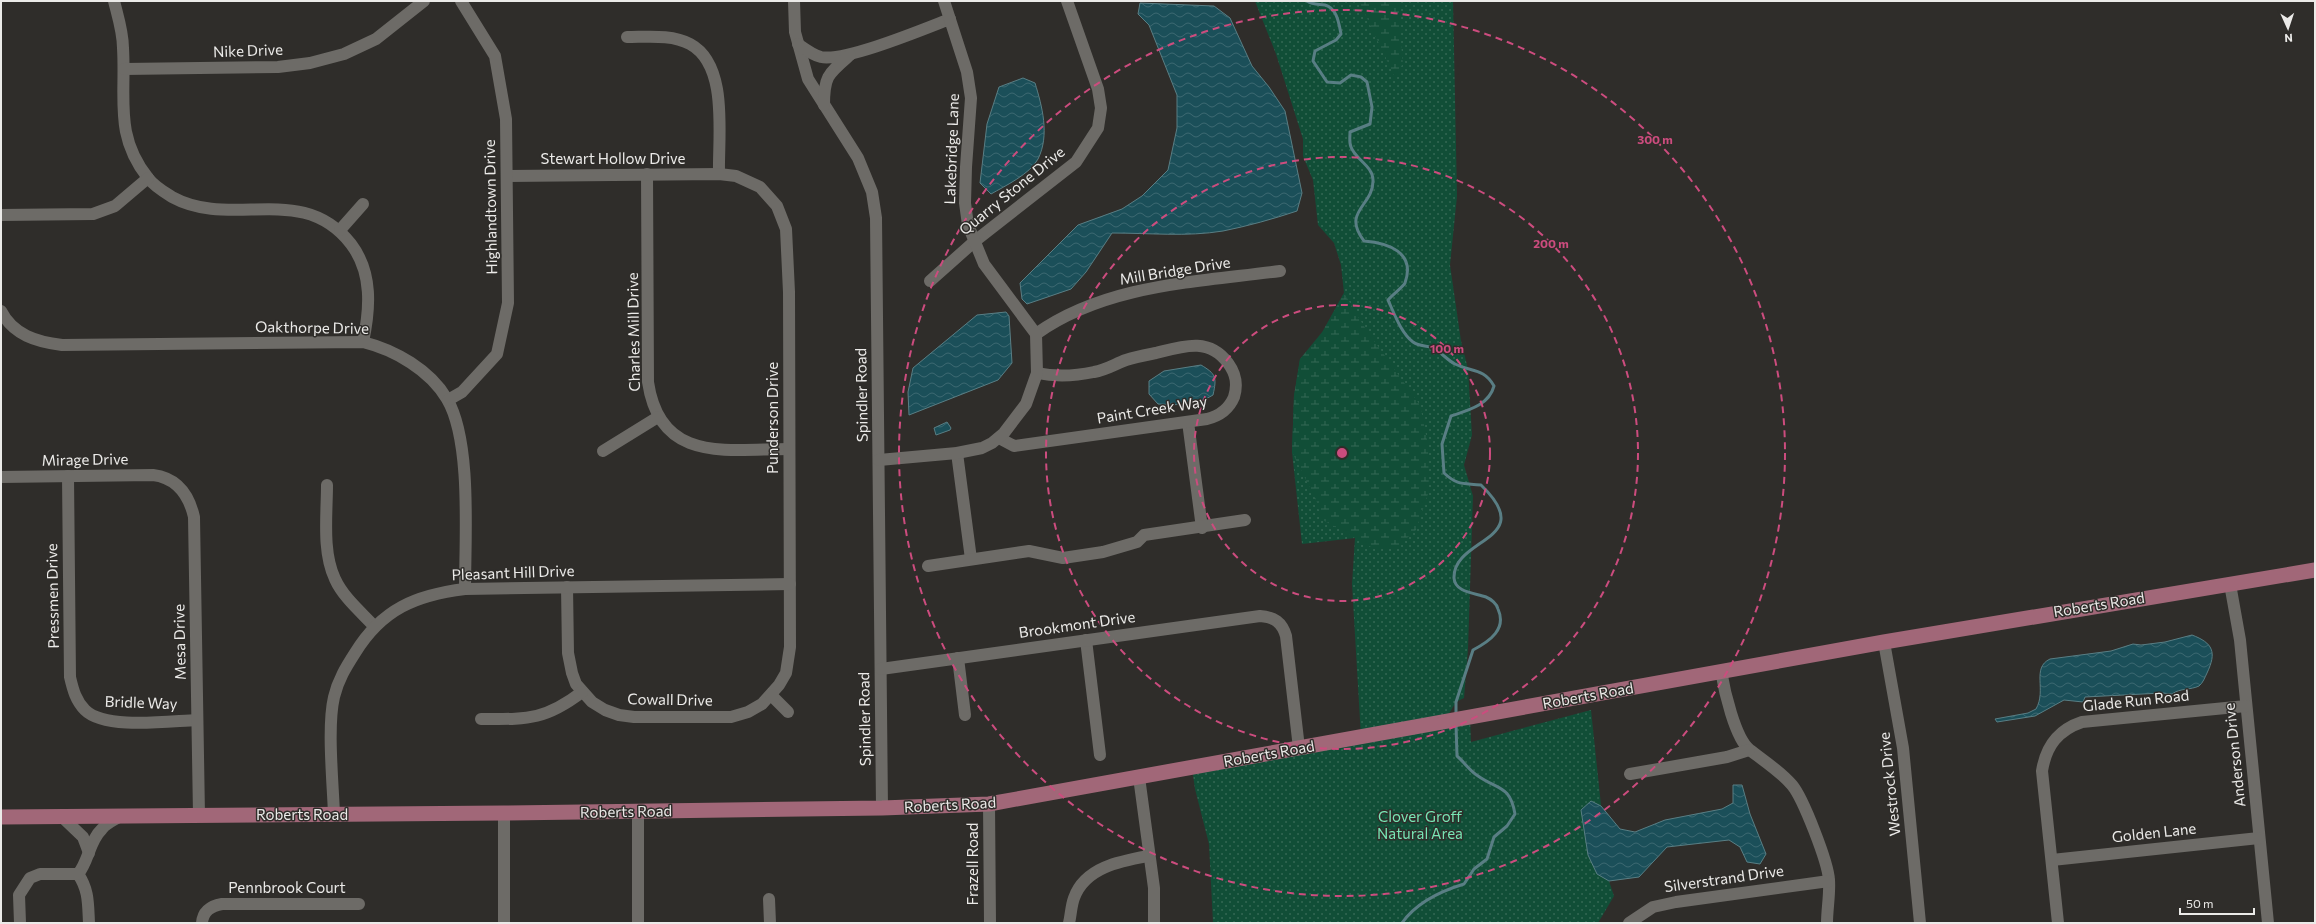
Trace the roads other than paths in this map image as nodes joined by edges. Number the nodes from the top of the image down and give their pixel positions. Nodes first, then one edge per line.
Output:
1 (114, 1) edge
2 (424, 1) edge
3 (461, 1) edge
4 (794, 1) edge
5 (944, 1) edge
6 (1067, 1) edge
7 (950, 20) junction
8 (627, 37) dead end
9 (798, 44) junction
10 (851, 54) junction
11 (124, 69) junction
12 (824, 106) junction
13 (647, 174) junction
14 (719, 174) junction
15 (507, 176) junction
16 (148, 178) junction
17 (363, 204) dead end
18 (1, 215) edge
19 (340, 230) junction
20 (975, 241) junction
21 (1280, 270) dead end
22 (930, 281) dead end
23 (1, 311) edge
24 (1036, 334) junction
25 (363, 342) junction
26 (1037, 373) junction
27 (448, 400) junction
28 (658, 417) junction
29 (1188, 422) junction
30 (999, 438) junction
31 (789, 449) junction
32 (603, 452) dead end
33 (957, 454) junction
34 (879, 460) junction
35 (68, 476) junction
36 (1, 477) edge
37 (169, 479) joint
38 (327, 485) dead end
39 (1245, 520) dead end
40 (1202, 528) junction
41 (971, 559) junction
42 (928, 566) dead end
43 (2315, 570) edge
44 (2315, 579) edge
45 (790, 584) junction
46 (567, 587) junction
47 (466, 589) junction
48 (2231, 589) junction
49 (374, 626) junction
50 (1086, 640) junction
51 (1884, 642) junction
52 (958, 658) junction
53 (881, 669) junction
54 (1721, 671) junction
55 (582, 692) junction
56 (771, 695) junction
57 (2246, 706) junction
58 (86, 711) joint
59 (788, 712) dead end
60 (965, 715) dead end
61 (481, 719) dead end
62 (197, 720) junction
63 (1298, 748) junction
64 (1749, 750) junction
65 (1100, 755) dead end
66 (1630, 774) dead end
67 (1139, 777) junction
68 (989, 804) junction
69 (882, 808) junction
70 (638, 812) junction
71 (504, 814) junction
72 (198, 815) junction
73 (334, 815) junction
74 (61, 816) junction
75 (120, 816) junction
76 (1, 817) edge
77 (2259, 838) junction
78 (89, 853) junction
79 (1149, 856) junction
80 (2052, 860) junction
81 (78, 874) junction
82 (1829, 881) junction
83 (769, 899) dead end
84 (359, 904) dead end
85 (20, 923) edge
86 (89, 923) edge
87 (202, 923) edge
88 (504, 923) edge
89 (638, 923) edge
90 (770, 923) edge
91 (990, 923) edge
92 (1069, 923) edge
93 (1154, 923) edge
94 (1629, 923) edge
95 (1827, 923) edge
96 (1920, 923) edge
97 (2058, 923) edge
98 (2268, 923) edge

1 - 11 street
2 - 11 street, Nike Drive
3 - 15 street, Highlandtown Drive
4 - 9 street, Spindler Road
5 - 7 street, Lakebridge Lane
6 - 20 street, Quarry Stone Drive
7 - 10 street
7 - 20 street, Lakebridge Lane
8 - 14 street
9 - 10 street
9 - 12 street, Spindler Road
10 - 12 street
11 - 16 street
12 - 34 street, Spindler Road
13 - 14 street, Stewart Hollow Drive
13 - 15 street, Stewart Hollow Drive
13 - 28 street, Charles Mill Drive
14 - 31 street, Punderson Drive
15 - 27 street, Highlandtown Drive
16 - 18 street
16 - 19 street
17 - 19 street
19 - 25 street
20 - 22 street, Quarry Stone Drive
20 - 24 street, Lakebridge Lane
21 - 24 street, Mill Bridge Drive
23 - 25 street, Oakthorpe Drive
24 - 26 street
25 - 27 street, Oakthorpe Drive
26 - 29 street, Paint Creek Way
26 - 30 street
27 - 47 street, Oakthorpe Drive
28 - 31 street, Charles Mill Drive
28 - 32 street
29 - 30 street, Paint Creek Way
29 - 40 street
30 - 33 street
31 - 45 street, Punderson Drive
33 - 34 street
33 - 41 street
34 - 53 street, Spindler Road
35 - 36 street, Mirage Drive
35 - 37 street, Mirage Drive
35 - 58 street, Pressmen Drive
37 - 62 street, Mesa Drive
38 - 49 street
39 - 40 street
40 - 41 street
41 - 42 street
43 - 48 main road
44 - 48 main road, Roberts Road
45 - 46 street, Pleasant Hill Drive
45 - 56 street, Punderson Drive
46 - 47 street, Pleasant Hill Drive
46 - 55 street, Cowall Drive
47 - 49 street, Pleasant Hill Drive
48 - 51 main road, Roberts Road
48 - 57 street, Anderson Drive
49 - 73 street, Pleasant Hill Drive
50 - 52 street, Brookmont Drive
50 - 63 street, Brookmont Drive
50 - 65 street
51 - 54 main road, Roberts Road
51 - 96 street, Westrock Drive
52 - 53 street, Brookmont Drive
52 - 60 street
53 - 69 street, Spindler Road
54 - 63 main road, Roberts Road
54 - 64 street
55 - 56 street, Cowall Drive
55 - 61 street
56 - 59 street
57 - 77 street, Anderson Drive
57 - 80 street, Glade Run Road
58 - 62 street, Bridle Way
62 - 72 street, Mesa Drive
63 - 67 main road, Roberts Road
64 - 66 street
64 - 82 street
67 - 68 main road, Roberts Road
67 - 79 street
68 - 69 main road, Roberts Road
68 - 91 street, Frazell Road
69 - 70 main road, Roberts Road
70 - 71 main road, Roberts Road
70 - 89 street
71 - 73 main road, Roberts Road
71 - 88 street
72 - 73 main road, Roberts Road
72 - 75 main road, Roberts Road
74 - 75 main road, Roberts Road
74 - 76 main road, Roberts Road
74 - 78 street
75 - 78 street
77 - 80 street, Golden Lane
77 - 98 street, Anderson Drive
78 - 81 street
79 - 92 street
79 - 93 street
80 - 97 street, Glade Run Road
81 - 85 street
81 - 86 street
82 - 94 street, Silverstrand Drive
82 - 95 street
83 - 90 street
84 - 87 street, Pennbrook Court

